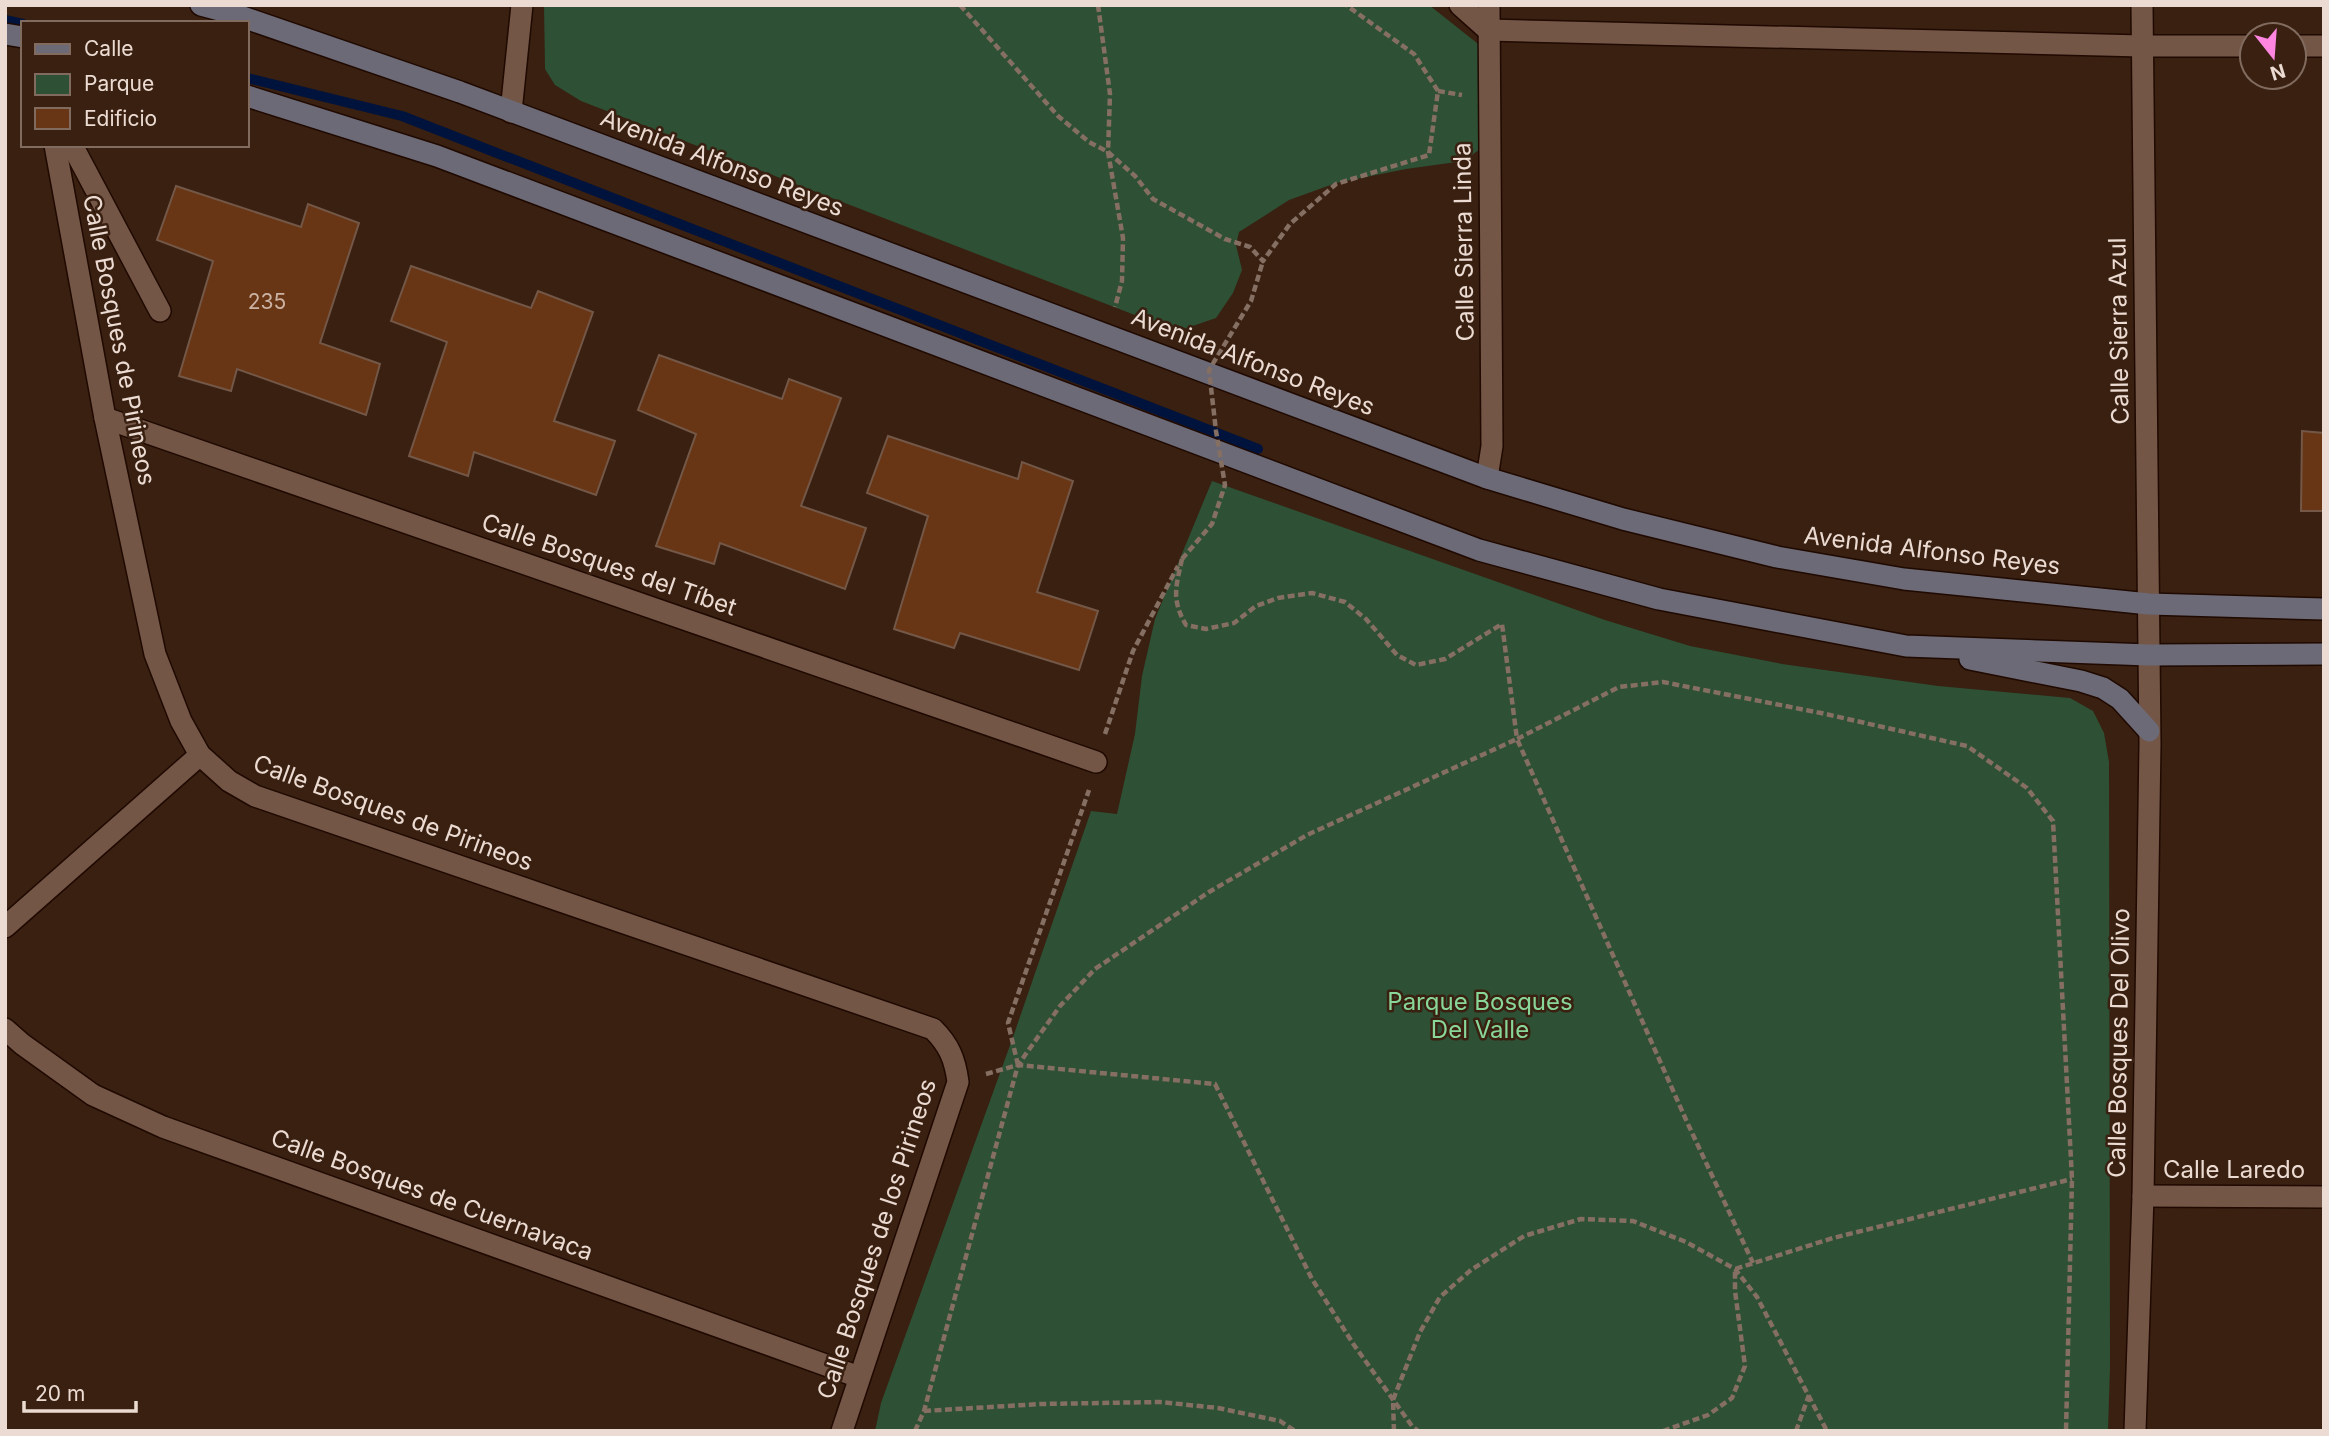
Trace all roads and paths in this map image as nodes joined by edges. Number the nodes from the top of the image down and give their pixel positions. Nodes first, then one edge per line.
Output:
1 (201, 5) edge
2 (522, 5) edge
3 (960, 5) edge
4 (1098, 5) edge
5 (1346, 5) edge
6 (1460, 5) edge
7 (1489, 5) edge
8 (2142, 5) edge
9 (1488, 30) junction
10 (2142, 46) junction
11 (2238, 47) edge
12 (248, 96) edge
13 (511, 112) junction
14 (55, 147) edge
15 (73, 147) edge
16 (1108, 152) junction
17 (1263, 261) junction
18 (160, 311) dead end
19 (1113, 315) dead end
20 (105, 418) junction
21 (1487, 478) junction
22 (1182, 559) junction
23 (2149, 604) junction
24 (2324, 609) edge
25 (1906, 646) junction
26 (2324, 654) edge
27 (2149, 656) junction
28 (2149, 731) junction
29 (1517, 739) junction
30 (200, 755) junction
31 (1096, 762) junction
32 (5, 926) edge
33 (5, 1029) edge
34 (933, 1029) joint
35 (1018, 1065) junction
36 (958, 1082) junction
37 (2072, 1179) junction
38 (2143, 1196) junction
39 (2324, 1197) edge
40 (1753, 1263) junction
41 (1735, 1269) junction
42 (859, 1377) junction
43 (1809, 1394) junction
44 (1393, 1400) junction
45 (924, 1411) junction
46 (842, 1431) edge
47 (915, 1431) edge
48 (1295, 1431) edge
49 (1394, 1431) edge
50 (1418, 1431) edge
51 (1663, 1431) edge
52 (1796, 1431) edge
53 (1827, 1431) edge
54 (2066, 1431) edge
55 (2134, 1431) edge

1 - 13 main road, Avenida Alfonso Reyes
2 - 13 street
3 - 16 path
4 - 16 path
5 - 17 path
6 - 9 street
7 - 9 street, Calle Sierra Linda
8 - 10 street, Calle Sierra Azul
9 - 10 street
9 - 21 street, Calle Sierra Linda
10 - 11 street
10 - 23 street, Calle Sierra Azul
12 - 25 main road
13 - 21 main road, Avenida Alfonso Reyes
14 - 20 street, Calle Bosques de Pirineos
15 - 18 street
16 - 17 path
16 - 19 path
17 - 22 path, bridge
20 - 30 street, Calle Bosques de Pirineos
20 - 31 street, Calle Bosques del Tíbet
21 - 23 main road, Avenida Alfonso Reyes
22 - 29 path
22 - 31 path
23 - 24 main road, Avenida Alfonso Reyes
23 - 27 street, Calle Sierra Azul
25 - 27 main road
25 - 28 main road
26 - 27 main road
27 - 28 street, Calle Bosques Del Olivo
28 - 38 street, Calle Bosques Del Olivo
29 - 35 path
29 - 37 path
29 - 40 path
30 - 32 street
30 - 34 street, Calle Bosques de Pirineos
31 - 35 path
33 - 42 street, Calle Bosques de Cuernavaca
34 - 36 street, Calle Bosques de los Pirineos
35 - 36 path
35 - 44 path
35 - 45 path
36 - 42 street, Calle Bosques de los Pirineos
37 - 40 path
37 - 54 path
38 - 39 street, Calle Laredo
38 - 55 street, Calle Bosques Del Olivo
40 - 41 path
41 - 43 path
41 - 44 path
41 - 51 path
42 - 46 street, Calle Bosques de los Pirineos
43 - 52 path
43 - 53 path
44 - 49 path
44 - 50 path
45 - 47 path
45 - 48 path

